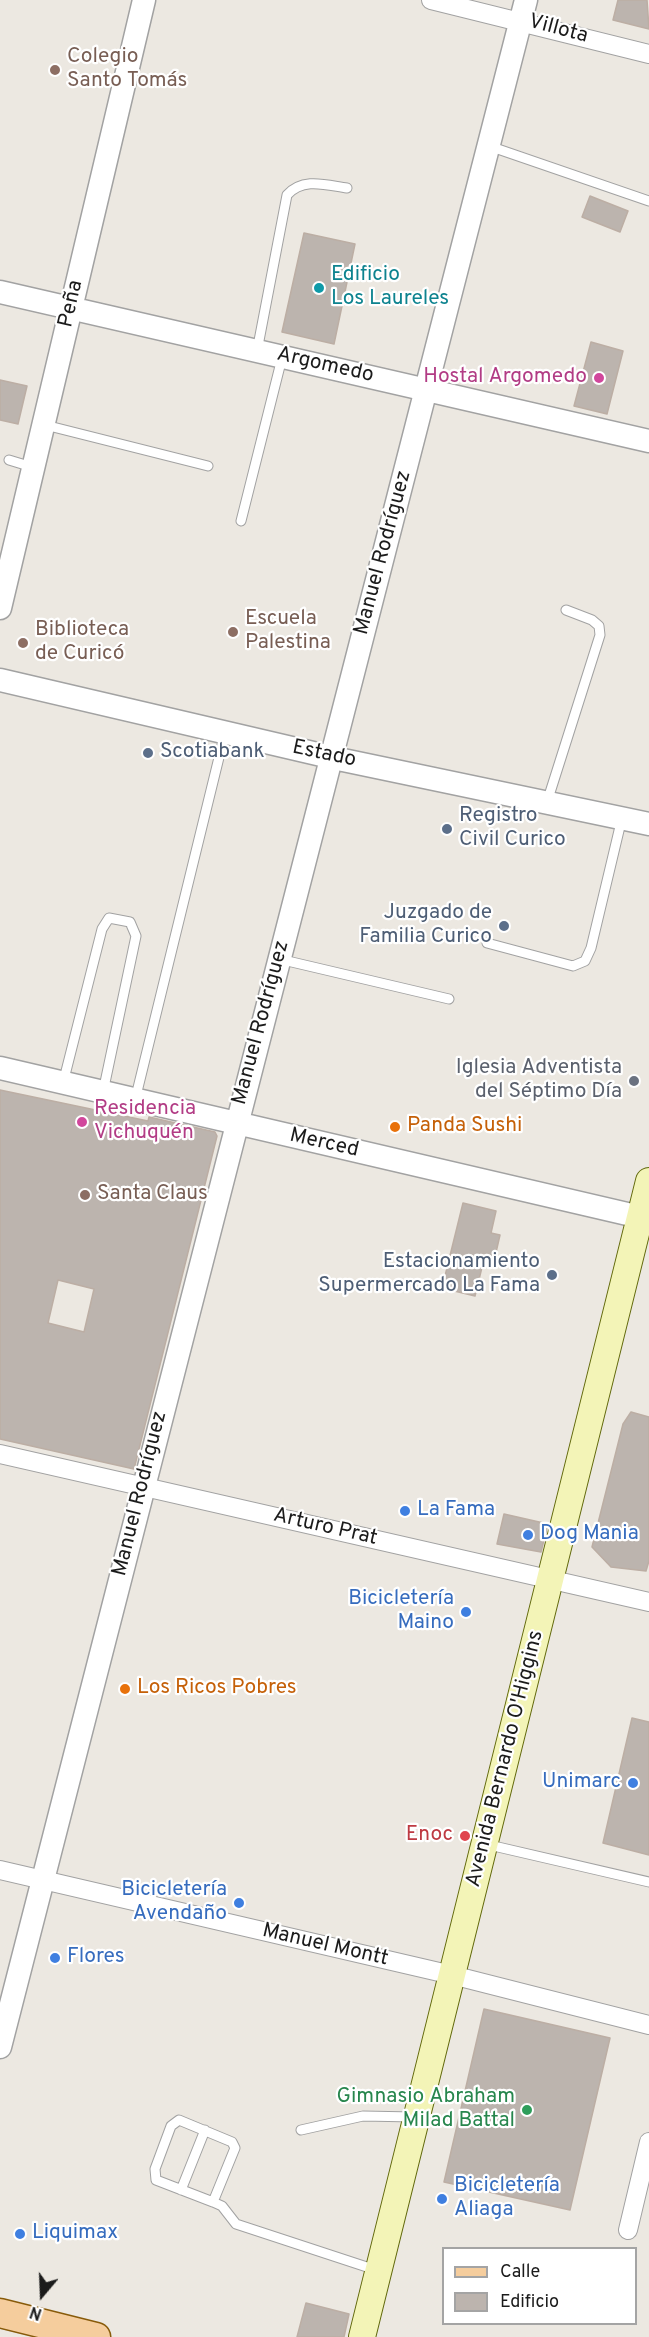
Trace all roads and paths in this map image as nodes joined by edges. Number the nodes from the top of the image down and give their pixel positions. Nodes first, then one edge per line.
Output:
1 (144, 0) edge
2 (431, 0) edge
3 (524, 10) edge
4 (649, 54) edge
5 (489, 146) junction
6 (347, 188) dead end
7 (649, 201) edge
8 (0, 292) edge
9 (71, 308) junction
10 (257, 351) junction
11 (283, 357) junction
12 (426, 390) junction
13 (44, 424) junction
14 (649, 441) edge
15 (9, 460) dead end
16 (208, 466) dead end
17 (33, 468) junction
18 (241, 521) dead end
19 (0, 608) edge
20 (566, 610) dead end
21 (0, 680) edge
22 (225, 733) junction
23 (331, 757) junction
24 (547, 802) junction
25 (622, 818) junction
26 (649, 824) edge
27 (488, 944) dead end
28 (278, 959) junction
29 (449, 999) dead end
30 (0, 1068) edge
31 (63, 1083) junction
32 (103, 1092) junction
33 (135, 1100) junction
34 (236, 1123) junction
35 (649, 1181) edge
36 (645, 1218) edge
37 (0, 1455) edge
38 (143, 1487) junction
39 (550, 1580) junction
40 (649, 1602) edge
41 (484, 1844) junction
42 (0, 1870) edge
43 (43, 1880) junction
44 (649, 1882) edge
45 (452, 1976) junction
46 (649, 2025) edge
47 (0, 2045) edge
48 (417, 2117) junction
49 (205, 2130) junction
50 (301, 2130) dead end
51 (649, 2142) edge
52 (181, 2190) junction
53 (213, 2202) junction
54 (628, 2230) dead end
55 (378, 2271) junction
56 (0, 2313) edge
57 (96, 2337) edge
58 (362, 2337) edge

1 - 9 street, Peña
2 - 3 street, Villota
3 - 4 street, Villota
3 - 5 street, Manuel Rodríguez
5 - 7 lane
5 - 12 street, Manuel Rodríguez
6 - 10 lane
8 - 9 street, Argomedo
9 - 10 street, Argomedo
9 - 13 street, Peña
10 - 11 street, Argomedo
11 - 12 street, Argomedo
11 - 18 lane
12 - 14 street, Argomedo
12 - 23 street, Manuel Rodríguez
13 - 16 lane
13 - 17 street, Peña
15 - 17 lane
17 - 19 street, Peña
20 - 24 lane
21 - 22 street, Estado
22 - 23 street, Estado
22 - 33 lane
23 - 24 street, Estado
23 - 28 street, Manuel Rodríguez
24 - 25 street, Estado
25 - 26 street, Estado
25 - 27 lane
28 - 29 lane
28 - 34 street, Manuel Rodríguez
30 - 31 street, Merced
31 - 32 street, Merced
31 - 32 lane
32 - 33 street, Merced
33 - 34 street, Merced
34 - 36 street, Merced
34 - 38 street, Manuel Rodríguez
35 - 36 main road, Avenida Bernardo O'Higgins
36 - 39 main road, Avenida Bernardo O'Higgins
37 - 38 street, Arturo Prat
38 - 39 street, Arturo Prat
38 - 43 street, Manuel Rodríguez
39 - 40 street, Arturo Prat
39 - 41 main road, Avenida Bernardo O'Higgins
41 - 44 lane
41 - 45 main road, Avenida Bernardo O'Higgins
42 - 43 street, Manuel Montt
43 - 45 street, Manuel Montt
43 - 47 street, Manuel Rodríguez
45 - 46 street, Manuel Montt
45 - 48 main road, Avenida Bernardo O'Higgins
48 - 50 lane
48 - 55 main road, Avenida Bernardo O'Higgins
49 - 52 lane
49 - 52 lane
49 - 53 lane
51 - 54 street
52 - 53 lane
53 - 55 lane
55 - 58 main road, Avenida Bernardo O'Higgins
56 - 57 main road

